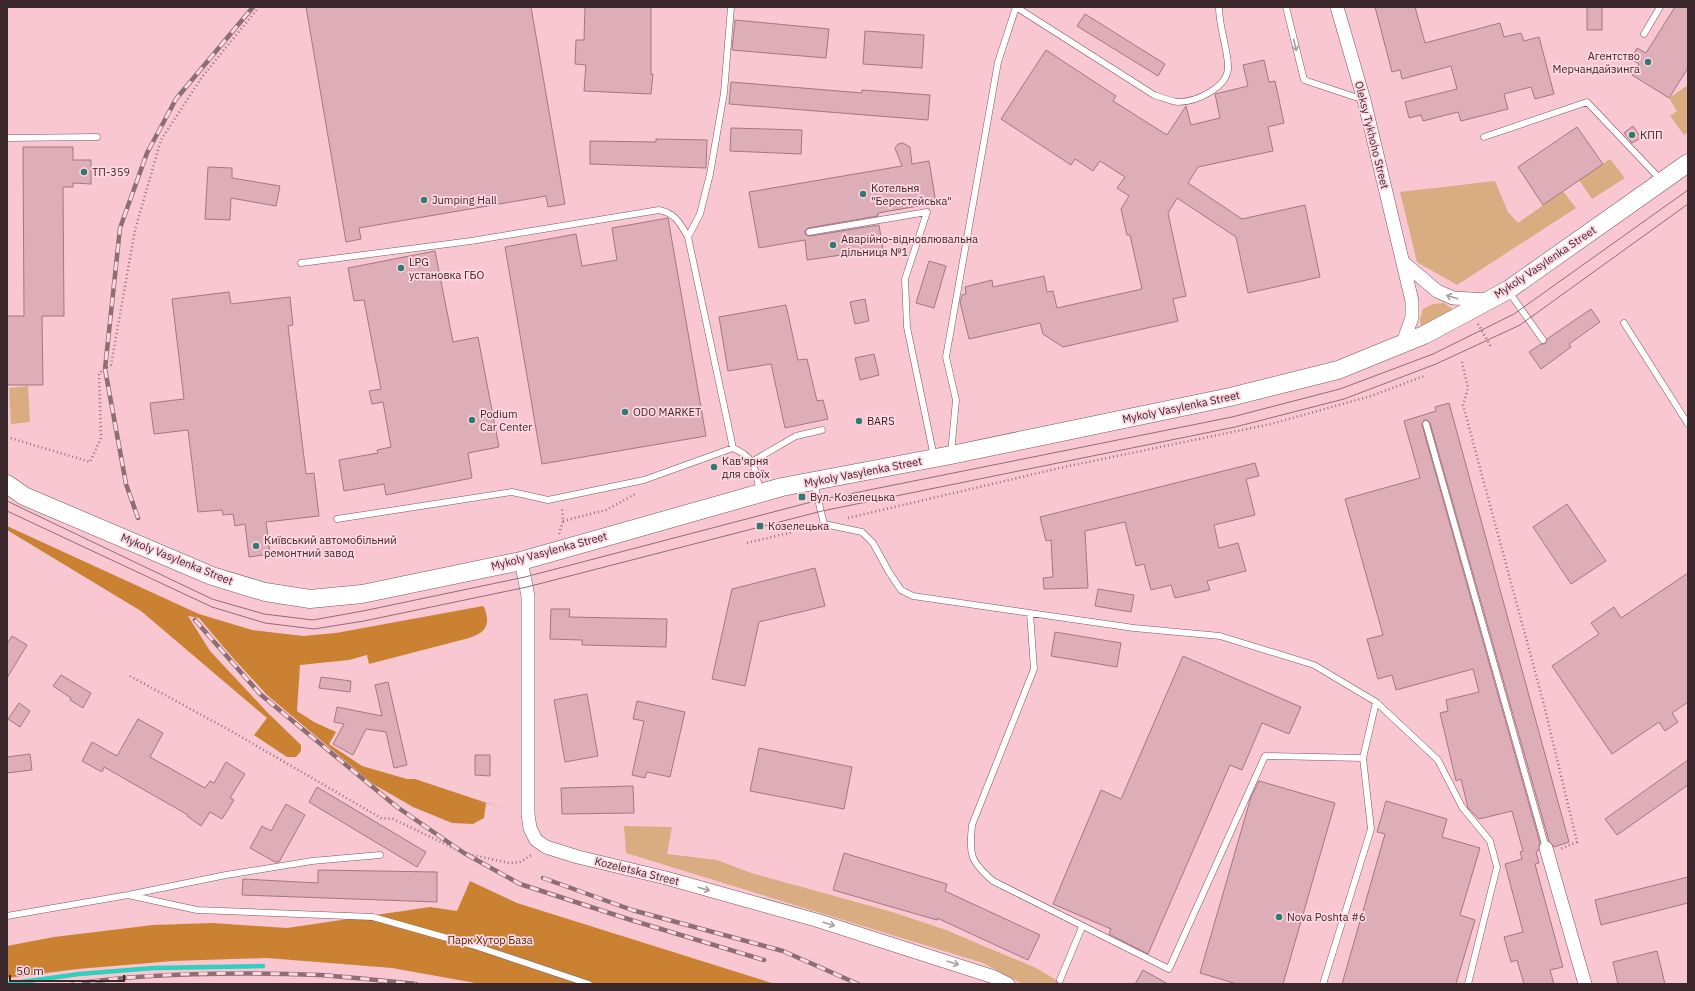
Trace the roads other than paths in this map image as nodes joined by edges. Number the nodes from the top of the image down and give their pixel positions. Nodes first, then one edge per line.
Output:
1 (731, 7) edge
2 (1016, 7) edge
3 (1218, 7) edge
4 (1286, 7) edge
5 (1337, 7) edge
6 (1660, 7) edge
7 (1644, 34) dead end
8 (1364, 100) junction
9 (97, 137) dead end
10 (1484, 137) dead end
11 (7, 138) edge
12 (1688, 163) edge
13 (1663, 181) junction
14 (809, 232) dead end
15 (688, 237) junction
16 (301, 263) dead end
17 (1404, 263) junction
18 (1508, 290) junction
19 (1490, 300) junction
20 (1624, 323) dead end
21 (1543, 340) dead end
22 (1403, 343) junction
23 (1426, 424) dead end
24 (1688, 424) edge
25 (822, 430) dead end
26 (733, 448) junction
27 (942, 456) junction
28 (753, 461) junction
29 (814, 481) junction
30 (7, 484) edge
31 (761, 492) junction
32 (337, 519) dead end
33 (520, 561) junction
34 (1030, 613) junction
35 (1376, 702) junction
36 (1363, 758) junction
37 (1547, 851) joint
38 (380, 855) dead end
39 (128, 895) junction
40 (7, 916) edge
41 (1082, 927) junction
42 (1060, 980) dead end
43 (589, 984) edge
44 (1008, 984) edge
45 (1323, 984) edge
46 (1468, 984) edge
47 (1585, 984) edge

1 - 15 lane
2 - 3 lane
2 - 27 lane
4 -> 8 lane
5 - 8 street, Oleksy Tykhoho Street
6 - 7 lane
8 - 17 street, Oleksy Tykhoho Street
9 - 11 lane
10 - 13 lane
12 - 13 main road, Mykoly Vasylenka Street
13 - 18 main road, Mykoly Vasylenka Street
14 - 27 lane
15 - 16 lane
15 - 26 lane
19 -> 17 street
17 - 22 street, Oleksy Tykhoho Street
18 - 19 main road, Mykoly Vasylenka Street
18 - 21 lane
19 - 22 main road, Mykoly Vasylenka Street
20 - 24 lane
22 - 27 main road, Mykoly Vasylenka Street
23 - 37 lane
25 - 28 lane
26 - 28 lane
26 - 32 lane
27 - 29 main road, Mykoly Vasylenka Street
28 - 31 lane
29 - 31 main road, Mykoly Vasylenka Street
29 - 34 lane
30 - 33 main road, Mykoly Vasylenka Street
31 - 33 main road, Mykoly Vasylenka Street
33 -> 44 street, Kozeletska Street
34 - 35 lane
34 - 41 lane
35 - 36 lane
35 - 46 lane
36 - 41 lane
36 - 45 lane
37 - 47 street
38 - 39 lane
39 - 40 lane
39 - 43 lane
41 - 42 lane

